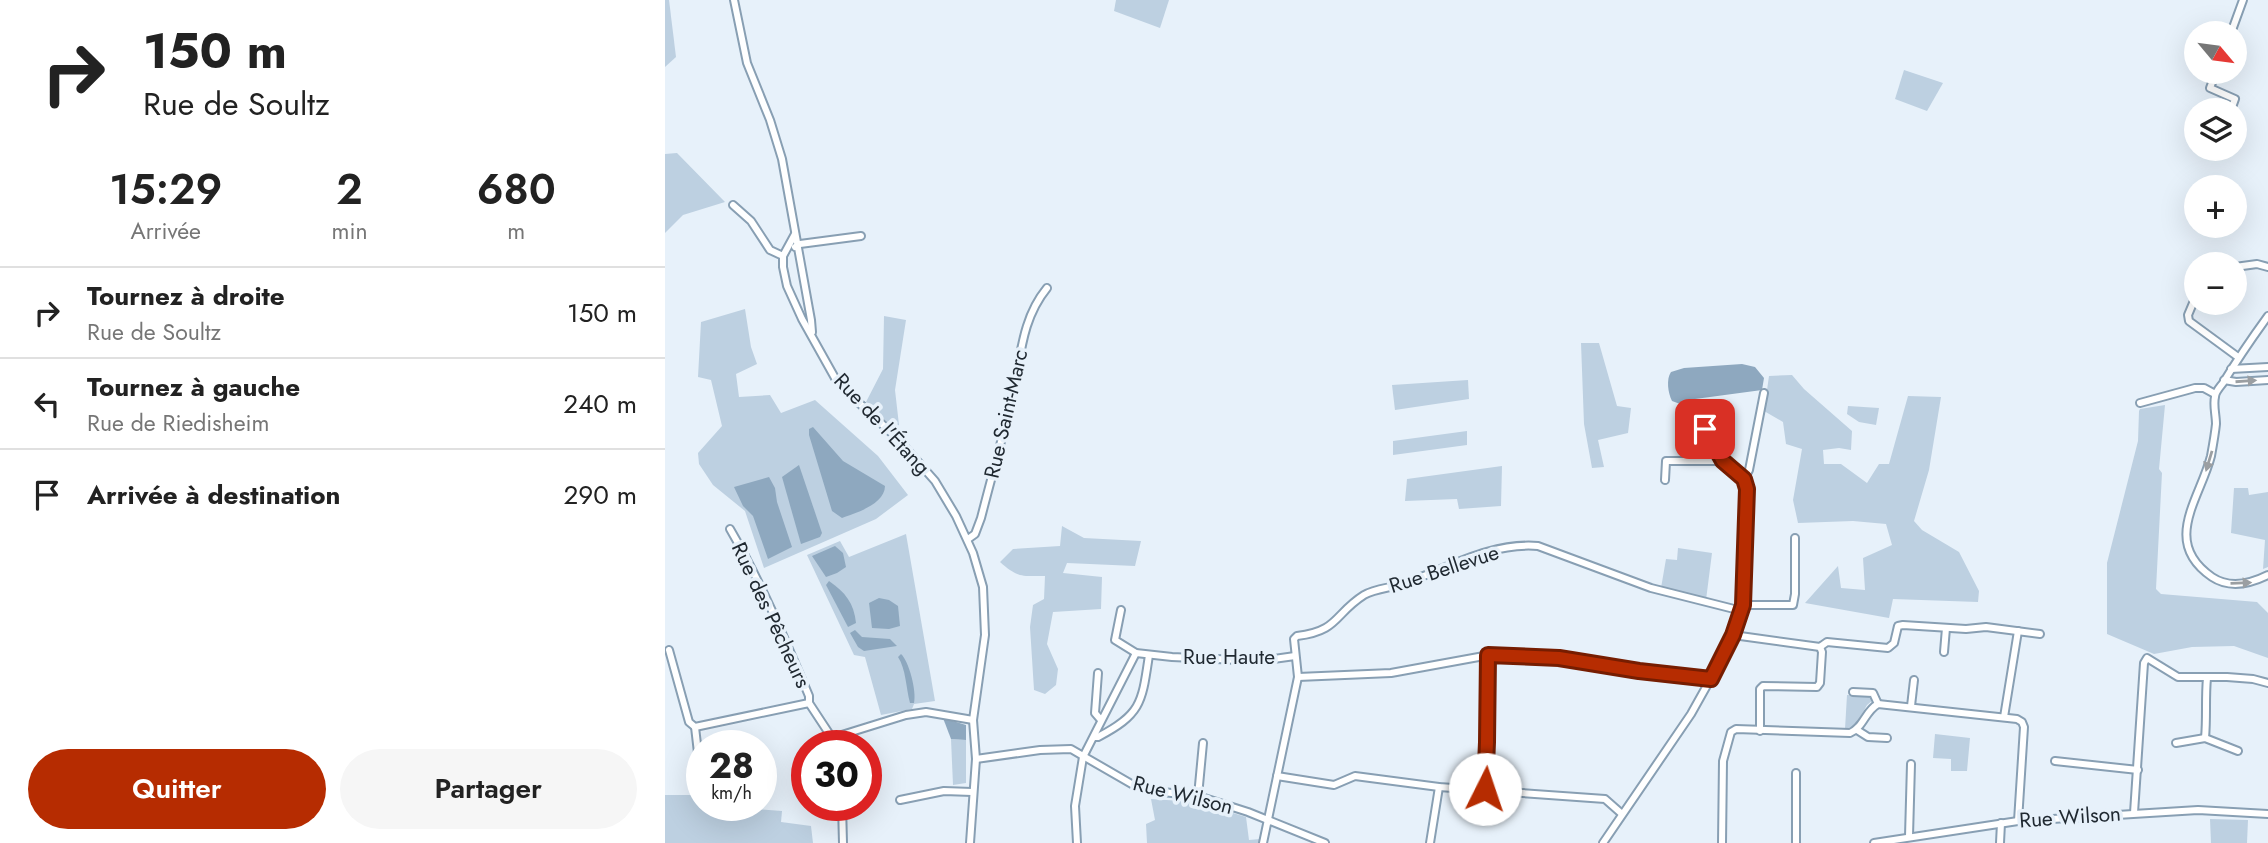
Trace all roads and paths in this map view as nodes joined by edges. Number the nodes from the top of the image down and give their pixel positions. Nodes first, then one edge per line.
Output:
1 (734, 0) edge
2 (2243, 0) edge
3 (2235, 21) edge
4 (2212, 84) edge
5 (2233, 98) edge
6 (733, 205) dead end
7 (795, 234) junction
8 (861, 236) dead end
9 (797, 245) junction
10 (786, 253) junction
11 (2247, 265) edge
12 (2268, 267) edge
13 (803, 277) junction
14 (785, 280) junction
15 (1047, 288) dead end
16 (2188, 315) edge
17 (2268, 316) edge
18 (812, 333) junction
19 (2237, 358) junction
20 (2268, 367) edge
21 (2242, 368) junction
22 (2231, 369) junction
23 (2224, 380) junction
24 (2268, 380) edge
25 (1764, 393) dead end
26 (2215, 394) junction
27 (2140, 403) dead end
28 (1705, 429) dead end
29 (1723, 461) junction
30 (1744, 479) junction
31 (1665, 480) dead end
32 (730, 529) dead end
33 (1795, 538) dead end
34 (968, 539) junction
35 (2268, 575) edge
36 (1743, 608) junction
37 (1121, 610) dead end
38 (1946, 628) junction
39 (2018, 631) junction
40 (2040, 634) dead end
41 (1733, 635) junction
42 (1820, 647) junction
43 (669, 650) dead end
44 (1944, 652) dead end
45 (1136, 653) junction
46 (1149, 655) junction
47 (1488, 655) junction
48 (1295, 656) junction
49 (1098, 673) dead end
50 (1298, 677) junction
51 (2207, 678) junction
52 (1711, 679) junction
53 (1914, 680) dead end
54 (2268, 684) edge
55 (1853, 692) dead end
56 (809, 703) junction
57 (1878, 704) junction
58 (1911, 706) junction
59 (2004, 718) junction
60 (973, 720) junction
61 (1101, 720) junction
62 (695, 727) junction
63 (695, 730) edge
64 (825, 730) edge
65 (862, 730) edge
66 (1857, 730) junction
67 (1760, 731) junction
68 (1094, 737) junction
69 (1887, 738) dead end
70 (2205, 738) junction
71 (1203, 743) dead end
72 (2176, 743) dead end
73 (2238, 751) dead end
74 (1083, 757) junction
75 (975, 759) junction
76 (2055, 761) dead end
77 (1911, 764) dead end
78 (2138, 770) junction
79 (1796, 773) dead end
80 (1277, 776) junction
81 (1439, 787) junction
82 (1485, 789) junction
83 (972, 792) junction
84 (1198, 796) junction
85 (900, 800) dead end
86 (2134, 813) junction
87 (1622, 814) junction
88 (2268, 814) edge
89 (1267, 819) junction
90 (842, 821) edge
91 (2018, 821) junction
92 (2001, 823) junction
93 (1909, 836) junction
94 (843, 843) edge
95 (970, 843) edge
96 (1077, 843) edge
97 (1263, 843) edge
98 (1325, 843) edge
99 (1430, 843) edge
100 (1603, 843) edge
101 (1722, 843) edge
102 (1796, 843) edge
103 (1874, 843) edge
104 (2000, 843) edge

1 - 7 street, Rue de l'Étang
2 - 3 street
4 - 5 street
6 - 10 street
7 - 9 street, Rue de l'Étang
7 - 10 street, Rue de l'Étang
8 - 9 street
9 - 10 street
9 - 13 street, Rue de l'Étang
10 - 14 street, Rue de l'Étang
11 - 12 street
13 - 14 street
13 - 18 street, Rue de l'Étang
14 - 18 street, Rue de l'Étang
15 - 34 street, Rue Saint-Marc
16 - 19 street
17 - 19 street
18 - 34 street, Rue de l'Étang
19 - 21 street
19 - 22 street
20 - 21 street
21 - 22 street
22 - 23 street
23 -> 24 street
23 - 26 street
25 - 30 street
26 - 27 street
26 -> 35 street
28 - 29 street
29 - 30 street
29 - 31 street
30 - 36 street
32 - 56 street, Rue des Pêcheurs
33 - 36 street
34 - 60 street, Rue de l'Étang
36 - 41 street
36 - 48 street, Rue Bellevue
37 - 45 street
38 - 39 street
38 - 42 street
38 - 44 street
39 - 40 street
39 - 59 street
41 - 42 street
41 - 52 street
42 - 67 street
43 - 62 street
45 - 46 street, Rue Haute
45 - 61 street
46 - 48 street, Rue Haute
46 - 68 street
47 - 50 street
47 - 52 street
47 - 82 street
48 - 50 street, Rue Haute
49 - 61 street
50 - 80 street, Rue Haute
51 - 54 street
51 - 70 street
51 - 78 street
52 - 87 street
53 - 58 street
55 - 57 street
56 - 62 street
56 - 64 street, Rue des Pêcheurs
57 - 58 street
57 - 66 street
58 - 59 street
59 - 91 street
60 - 65 street
60 - 75 street, Rue de l'Étang
61 - 68 street
62 - 63 street
66 - 67 street
66 - 69 street
67 - 101 street
68 - 74 street
70 - 72 street
70 - 73 street
71 - 84 street
74 - 75 street, Rue Wilson
74 - 84 street, Rue Wilson
74 - 96 street
75 - 83 street, Rue de l'Étang
76 - 78 street
77 - 93 street
78 - 86 street
79 - 102 street
80 - 81 street
80 - 89 street, Rue Haute
81 - 82 street
81 - 99 street
82 - 87 street
83 - 85 street
83 - 95 street, Rue de l'Étang
84 - 89 street, Rue Wilson
86 - 88 street, Rue Wilson
86 - 91 street, Rue Wilson
87 - 100 street
89 - 97 street, Rue Haute
89 - 98 street, Rue Wilson
90 - 94 street
91 - 92 street, Rue Wilson
92 - 93 street, Rue Wilson
92 - 104 street
93 - 103 street, Rue Wilson

